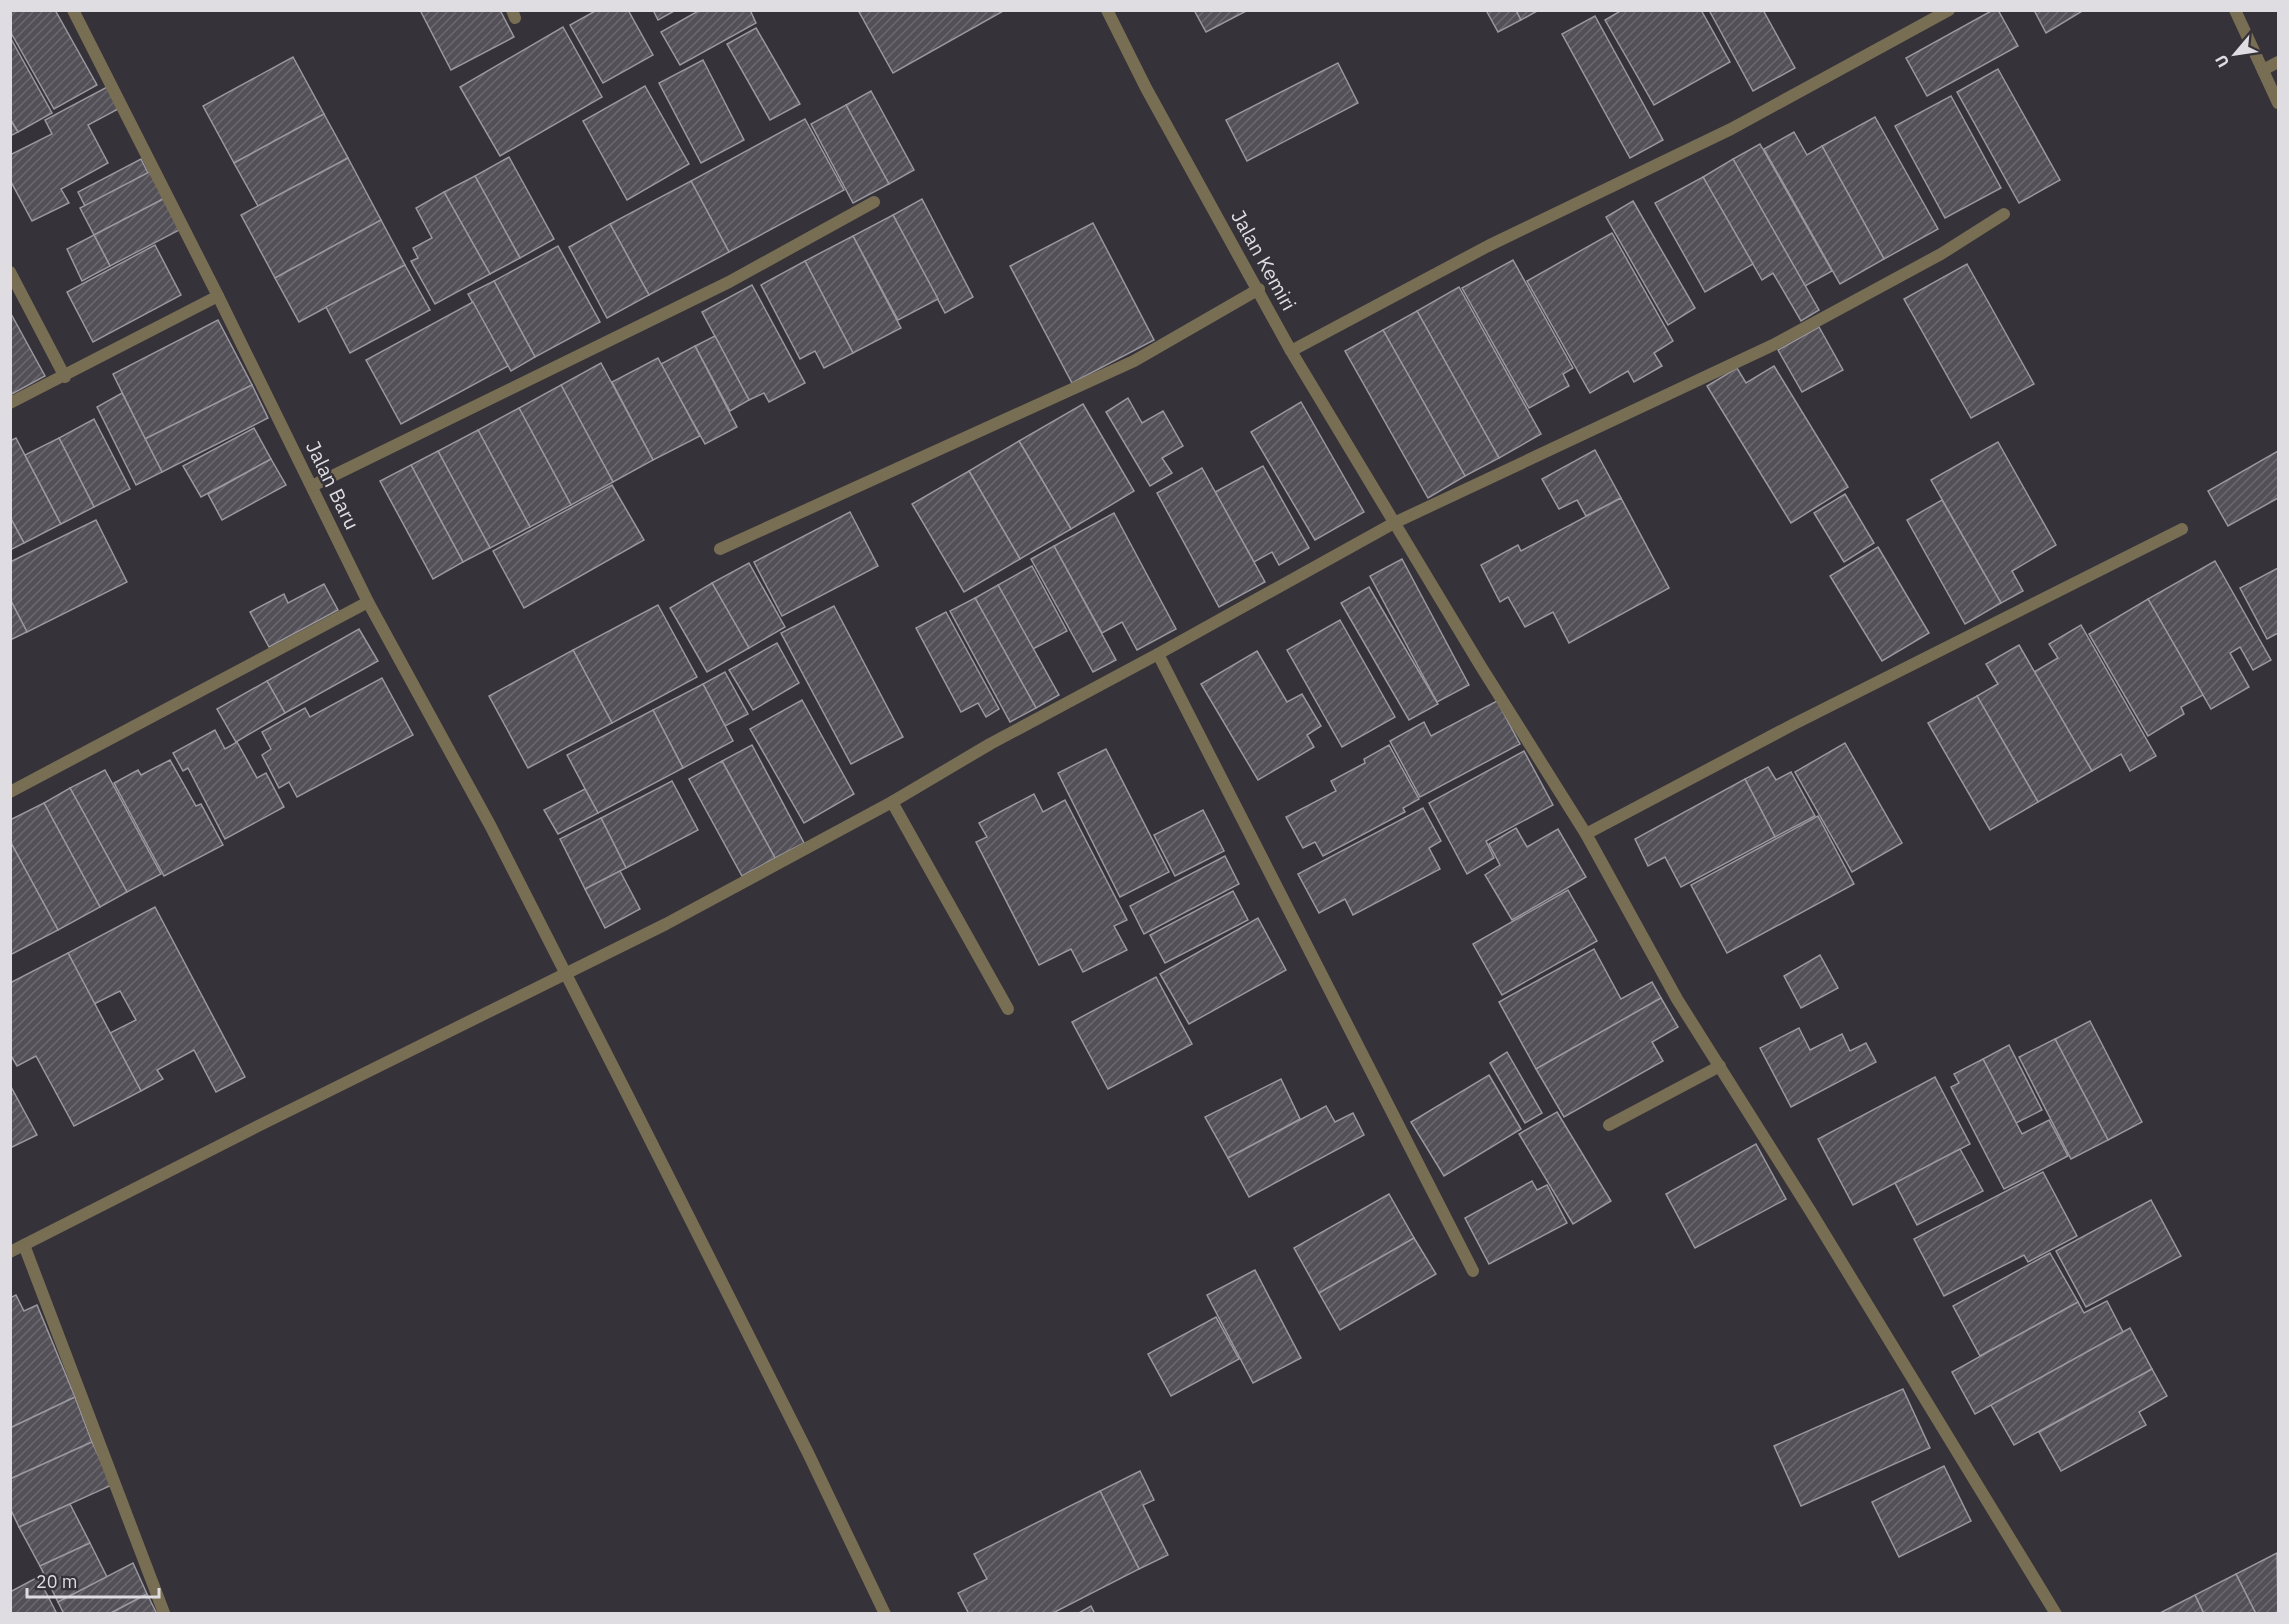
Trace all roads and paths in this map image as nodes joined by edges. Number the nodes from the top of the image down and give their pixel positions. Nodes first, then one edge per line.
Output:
1 (73, 10) edge
2 (1107, 10) edge
3 (1949, 10) edge
4 (2235, 10) edge
5 (2278, 62) edge
6 (2263, 70) junction
7 (2276, 90) edge
8 (2278, 103) edge
9 (874, 202) dead end
10 (2004, 214) dead end
11 (10, 272) edge
12 (1259, 289) junction
13 (218, 296) junction
14 (1291, 351) junction
15 (65, 377) junction
16 (10, 403) edge
17 (312, 486) junction
18 (1394, 523) junction
19 (2182, 529) dead end
20 (720, 549) dead end
21 (368, 602) junction
22 (1158, 654) junction
23 (10, 792) edge
24 (892, 802) junction
25 (1586, 834) junction
26 (565, 972) junction
27 (1008, 1009) dead end
28 (1720, 1066) junction
29 (1609, 1125) dead end
30 (24, 1245) junction
31 (10, 1252) edge
32 (1473, 1270) dead end
33 (164, 1612) edge
34 (885, 1614) edge
35 (2056, 1614) edge

1 - 13 street, Jalan Baru
2 - 12 street, Jalan Kemiri
3 - 14 street
4 - 6 street
5 - 6 street
6 - 7 street
7 - 8 street
9 - 17 street
10 - 18 street
11 - 15 street
12 - 14 street, Jalan Kemiri
12 - 20 street
13 - 15 street
13 - 17 street, Jalan Baru
14 - 18 street, Jalan Kemiri
15 - 16 street
17 - 21 street, Jalan Baru
18 - 22 street
18 - 25 street, Jalan Kemiri
19 - 25 street
21 - 23 street
21 - 26 street, Jalan Baru
22 - 24 street
22 - 32 street
24 - 26 street
24 - 27 street
25 - 28 street, Jalan Kemiri
26 - 30 street
26 - 34 street, Jalan Baru
28 - 29 street
28 - 35 street, Jalan Kemiri
30 - 31 street
30 - 33 street

